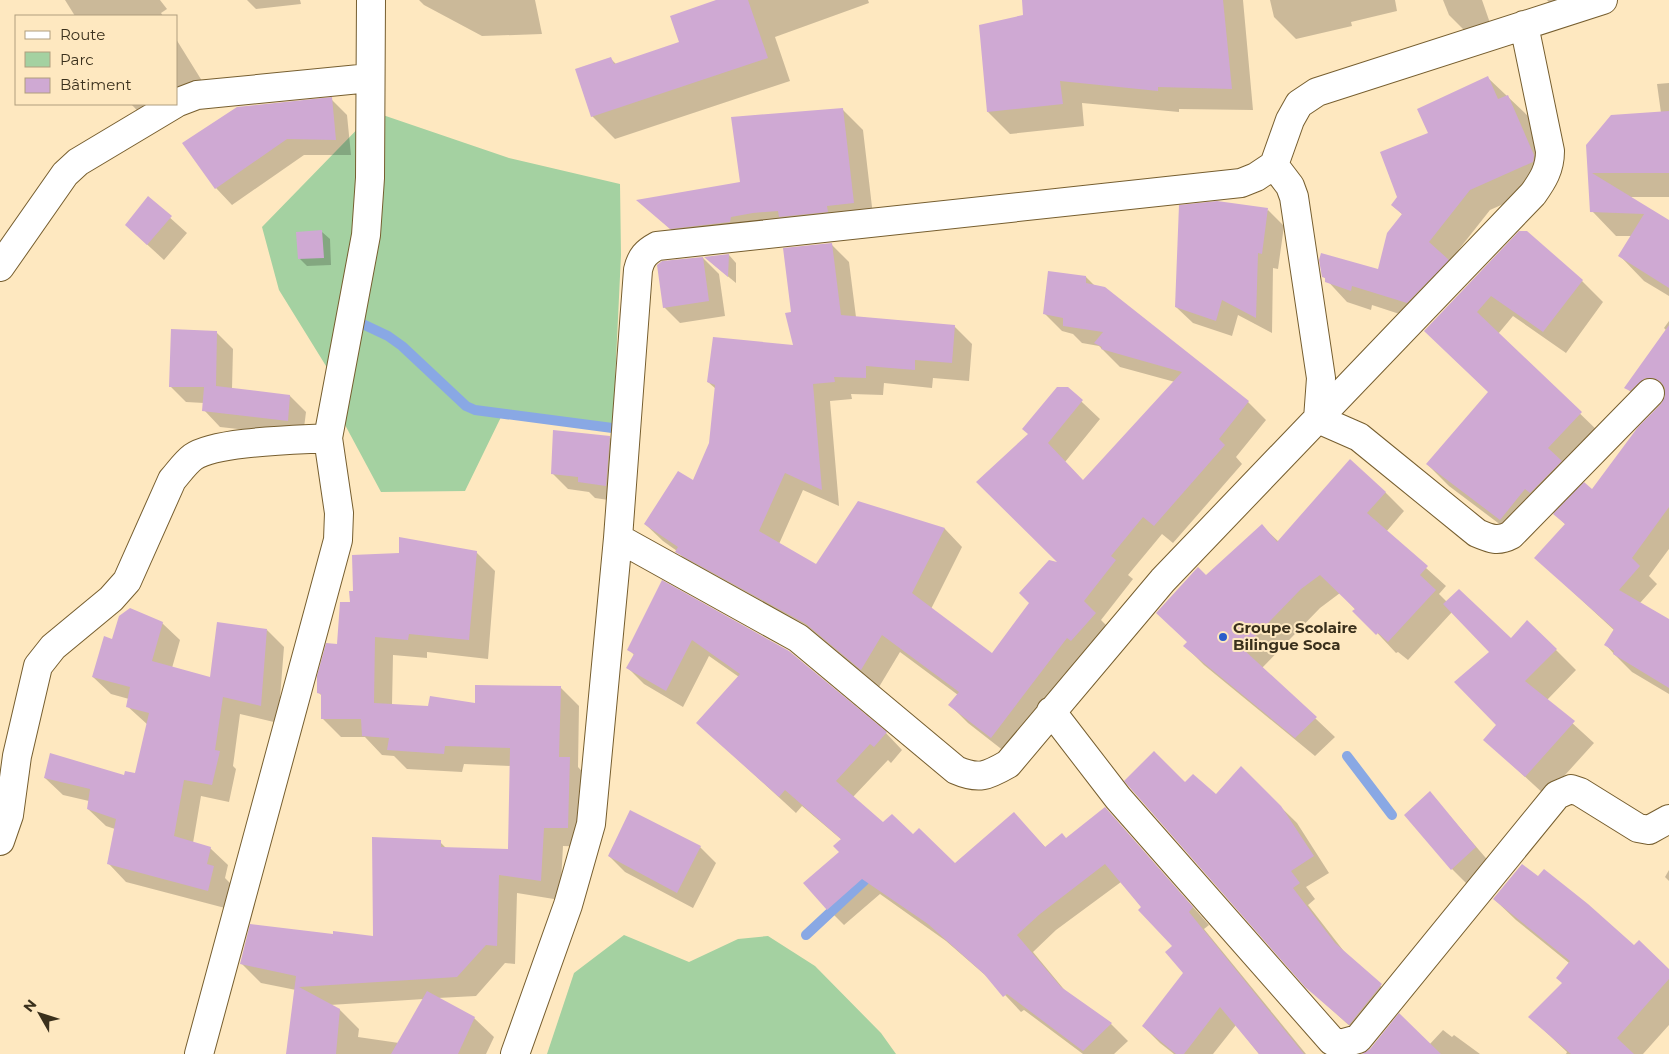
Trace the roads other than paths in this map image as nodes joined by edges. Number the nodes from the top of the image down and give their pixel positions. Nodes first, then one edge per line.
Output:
1 (371, 0) edge
2 (1603, 0) edge
3 (1524, 26) junction
4 (370, 78) junction
5 (178, 103) edge
6 (174, 105) edge
7 (1274, 165) junction
8 (0, 267) edge
9 (1650, 393) dead end
10 (1318, 419) junction
11 (328, 438) junction
12 (618, 538) junction
13 (1051, 711) junction
14 (1669, 818) edge
15 (0, 841) edge
16 (199, 1054) edge
17 (515, 1054) edge

1 - 4 street
2 - 3 street
3 - 7 street
3 - 10 street
4 - 5 street
4 - 11 street
6 - 8 street
7 - 10 street
7 - 12 street
9 - 10 street
10 - 13 street
11 - 15 street
11 - 16 street
12 - 13 street
12 - 17 street
13 - 14 street

